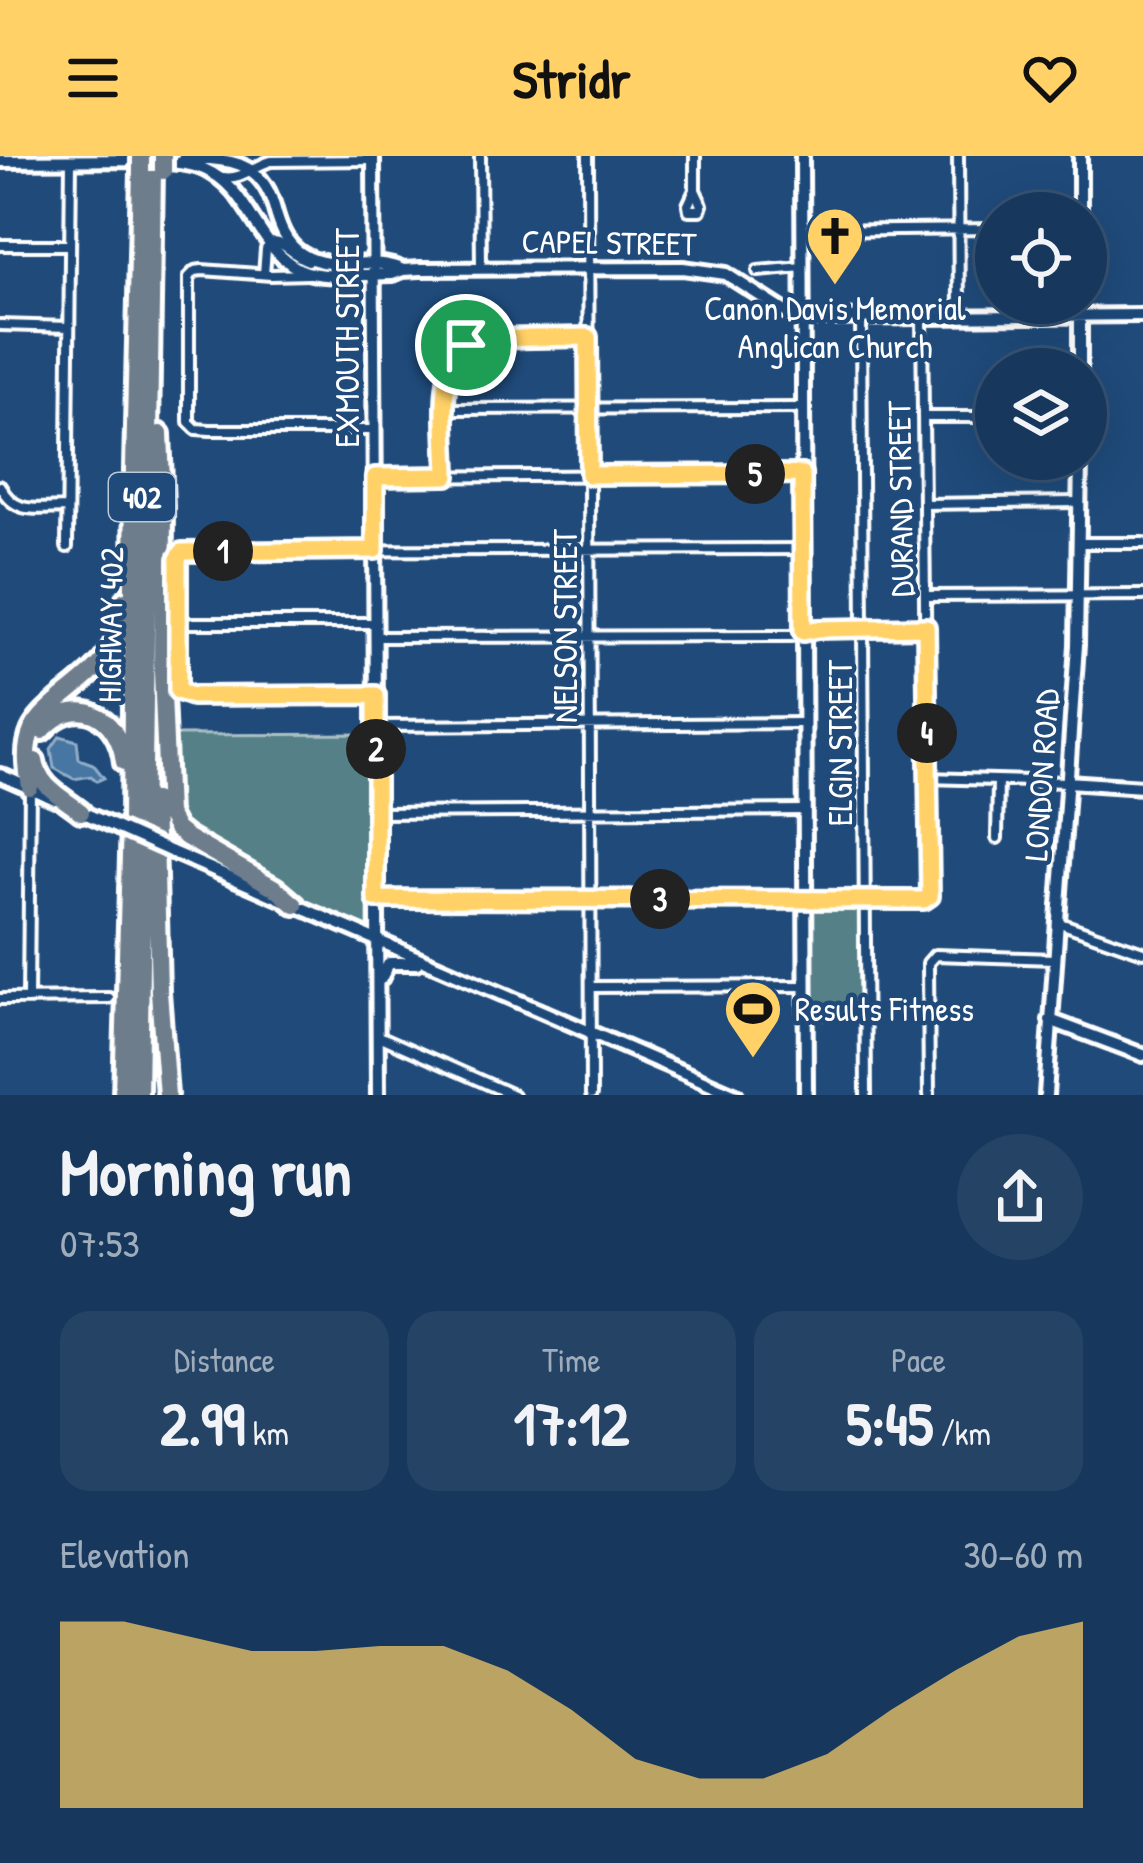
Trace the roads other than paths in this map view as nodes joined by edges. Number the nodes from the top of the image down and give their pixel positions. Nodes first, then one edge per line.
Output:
1 (480, 156) edge
2 (588, 156) edge
3 (695, 156) edge
4 (802, 156) edge
5 (958, 156) edge
6 (1080, 156) edge
7 (121, 158) edge
8 (373, 158) edge
9 (0, 161) edge
10 (71, 161) junction
11 (271, 161) junction
12 (150, 163) edge
13 (236, 163) junction
14 (250, 171) junction
15 (217, 175) junction
16 (695, 190) dead end
17 (1080, 192) edge
18 (959, 230) junction
19 (975, 230) edge
20 (803, 231) junction
21 (270, 244) junction
22 (0, 245) edge
23 (70, 245) junction
24 (802, 267) junction
25 (319, 268) junction
26 (482, 268) junction
27 (588, 268) junction
28 (374, 269) junction
29 (758, 272) dead end
30 (264, 274) junction
31 (1107, 312) edge
32 (1143, 315) edge
33 (802, 316) junction
34 (975, 316) edge
35 (959, 317) junction
36 (922, 318) junction
37 (861, 319) junction
38 (0, 325) edge
39 (69, 327) junction
40 (588, 337) junction
41 (588, 408) junction
42 (803, 408) junction
43 (446, 409) junction
44 (923, 417) junction
45 (975, 417) edge
46 (375, 430) junction
47 (160, 434) junction
48 (134, 468) junction
49 (802, 474) junction
50 (589, 475) junction
51 (447, 476) junction
52 (375, 477) junction
53 (1080, 480) edge
54 (0, 486) edge
55 (1080, 502) junction
56 (924, 504) junction
57 (67, 508) junction
58 (1080, 543) junction
59 (1143, 543) edge
60 (67, 547) dead end
61 (588, 549) junction
62 (803, 549) junction
63 (375, 550) junction
64 (1143, 595) edge
65 (925, 596) junction
66 (1079, 596) junction
67 (178, 623) junction
68 (376, 623) junction
69 (926, 627) junction
70 (864, 628) junction
71 (803, 632) junction
72 (590, 637) junction
73 (376, 638) junction
74 (376, 695) junction
75 (803, 723) junction
76 (590, 724) junction
77 (376, 726) junction
78 (0, 775) edge
79 (927, 778) junction
80 (998, 781) junction
81 (1067, 782) junction
82 (29, 787) junction
83 (1143, 787) edge
84 (154, 800) junction
85 (804, 810) junction
86 (81, 812) junction
87 (590, 812) junction
88 (376, 813) junction
89 (997, 838) dead end
90 (129, 854) junction
91 (806, 898) junction
92 (865, 898) junction
93 (376, 899) junction
94 (590, 899) junction
95 (295, 905) junction
96 (1057, 922) junction
97 (377, 941) junction
98 (1143, 952) edge
99 (1054, 958) junction
100 (433, 966) junction
101 (806, 986) junction
102 (591, 987) junction
103 (378, 993) junction
104 (109, 998) dead end
105 (0, 999) edge
106 (28, 999) junction
107 (1050, 1020) junction
108 (591, 1033) junction
109 (379, 1036) junction
110 (1143, 1055) edge
111 (130, 1095) edge
112 (150, 1095) edge
113 (167, 1095) edge
114 (378, 1095) edge
115 (513, 1095) edge
116 (591, 1095) edge
117 (736, 1095) edge
118 (806, 1095) edge
119 (866, 1095) edge
120 (929, 1095) edge
121 (1046, 1095) edge

1 - 26 street
2 - 27 street, NELSON STREET
3 - 16 street
4 - 20 main road
5 - 18 street
6 - 17 main road
7 - 10 main road
7 - 12 main road
8 - 11 street
8 - 28 main road, EXMOUTH STREET
9 - 10 main road
10 - 23 street
11 - 13 street
11 - 14 street
12 - 13 main road
12 - 15 main road
12 - 47 highway, HIGHWAY 402 / 402
12 - 48 highway
12 - 111 highway, HIGHWAY 402 / 402
13 - 14 main road
14 - 15 street
14 - 25 main road
15 - 21 main road, CAPEL STREET
18 - 19 street
18 - 20 street
18 - 35 street
20 - 24 main road
21 - 25 main road, CAPEL STREET
21 - 30 street
22 - 23 street
23 - 39 street
24 - 29 street
24 - 33 main road
25 - 28 main road, CAPEL STREET
25 - 30 street, CAPEL STREET
26 - 27 main road, CAPEL STREET
26 - 28 main road, CAPEL STREET
27 - 33 main road, CAPEL STREET
27 - 40 street, NELSON STREET
28 - 46 main road, EXMOUTH STREET
30 - 46 street, CAPEL STREET
31 - 32 main road
33 - 37 main road
33 - 42 main road
34 - 35 main road
35 - 36 main road
36 - 37 main road
36 - 44 street, DURAND STREET
37 - 70 street, ELGIN STREET
38 - 39 street
39 - 57 street
40 - 41 street, NELSON STREET
40 - 43 street
41 - 42 street
41 - 43 street
41 - 50 street, NELSON STREET
42 - 49 main road
43 - 51 street
44 - 45 street
44 - 56 street, DURAND STREET
46 - 52 main road, EXMOUTH STREET
47 - 84 highway, HIGHWAY 402 / 402
47 - 95 highway
48 - 82 highway
48 - 90 highway
49 - 50 street
49 - 62 main road
50 - 51 street
50 - 61 street, NELSON STREET
51 - 52 street
52 - 63 main road, EXMOUTH STREET
53 - 55 main road, LONDON ROAD
54 - 57 street
55 - 56 street
55 - 58 main road, LONDON ROAD
56 - 65 street, DURAND STREET
57 - 60 street
58 - 59 street
58 - 66 main road, LONDON ROAD
61 - 62 street
61 - 63 street
61 - 72 street, NELSON STREET
62 - 71 main road
63 - 67 street
63 - 68 main road, EXMOUTH STREET
64 - 66 street
65 - 66 street
65 - 69 street, DURAND STREET
66 - 81 main road, LONDON ROAD
67 - 68 street
67 - 74 street
68 - 73 main road, EXMOUTH STREET
69 - 70 street
69 - 79 street, DURAND STREET
70 - 71 street
70 - 92 street, ELGIN STREET
71 - 72 street
71 - 75 main road
72 - 73 street
72 - 76 street, NELSON STREET
73 - 74 main road, EXMOUTH STREET
74 - 77 main road, EXMOUTH STREET
75 - 76 street
75 - 85 main road
76 - 77 street
76 - 87 street, NELSON STREET
77 - 88 main road, EXMOUTH STREET
78 - 82 main road
79 - 80 street
79 - 92 street, DURAND STREET
80 - 81 street
80 - 89 street
81 - 83 main road
81 - 96 main road, LONDON ROAD
82 - 86 main road
82 - 106 street
84 - 112 highway, HIGHWAY 402 / 402
84 - 113 highway
85 - 87 street
85 - 91 main road
86 - 90 highway
86 - 95 main road, bridge
87 - 88 street
87 - 94 street, NELSON STREET
88 - 93 main road, EXMOUTH STREET
90 - 111 highway
91 - 92 street
91 - 94 street
91 - 101 main road
92 - 119 street, ELGIN STREET
93 - 94 street
93 - 97 main road, EXMOUTH STREET
94 - 102 street, NELSON STREET
95 - 97 main road
96 - 98 street
96 - 99 main road, LONDON ROAD
97 - 100 main road
97 - 103 main road, EXMOUTH STREET
99 - 107 main road, LONDON ROAD
99 - 120 street
100 - 103 main road
100 - 108 main road
101 - 102 street
101 - 118 main road
102 - 108 street, NELSON STREET
103 - 109 main road, EXMOUTH STREET
104 - 106 street
105 - 106 street
107 - 110 main road
107 - 121 main road, LONDON ROAD
108 - 116 street, NELSON STREET
108 - 117 main road
109 - 114 main road, EXMOUTH STREET
109 - 115 street

